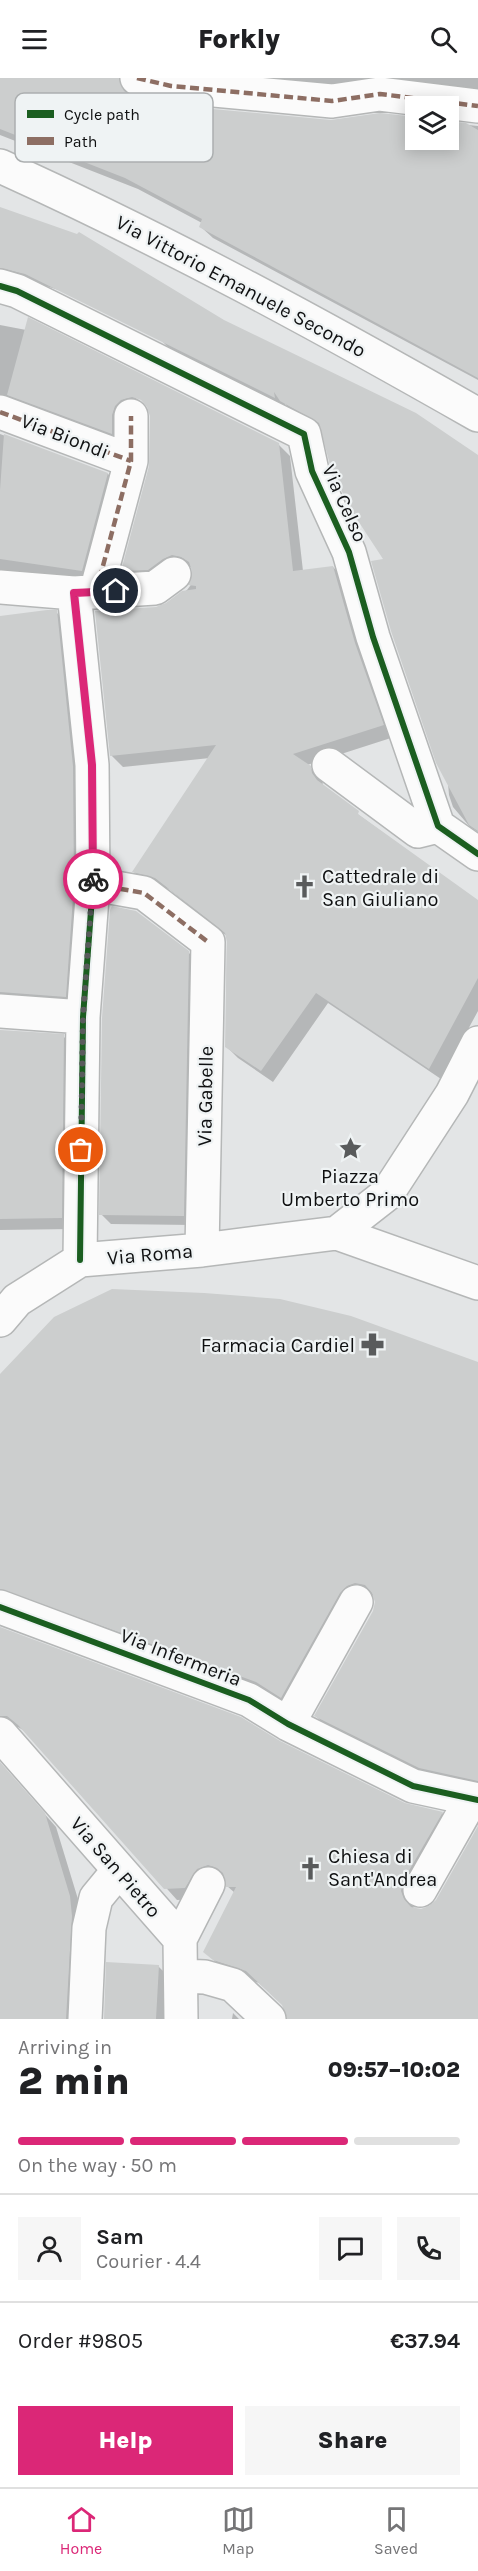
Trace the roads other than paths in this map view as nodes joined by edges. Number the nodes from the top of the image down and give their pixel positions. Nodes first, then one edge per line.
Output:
1 (137, 78) edge
2 (455, 78) edge
3 (478, 101) edge
4 (478, 106) edge
5 (0, 166) edge
6 (0, 286) edge
7 (0, 412) edge
8 (131, 416) dead end
9 (478, 416) edge
10 (131, 461) junction
11 (174, 574) dead end
12 (0, 587) edge
13 (85, 593) junction
14 (329, 765) dead end
15 (438, 826) junction
16 (478, 854) edge
17 (93, 884) junction
18 (0, 1011) edge
19 (83, 1017) junction
20 (478, 1043) edge
21 (337, 1233) junction
22 (202, 1250) junction
23 (80, 1260) junction
24 (478, 1283) edge
25 (6, 1301) edge
26 (356, 1602) dead end
27 (0, 1607) edge
28 (288, 1724) junction
29 (0, 1734) edge
30 (474, 1800) edge
31 (118, 1869) junction
32 (208, 1884) dead end
33 (420, 1890) dead end
34 (180, 1939) junction
35 (181, 1976) junction
36 (85, 2019) edge
37 (181, 2019) edge
38 (269, 2019) edge

1 - 4 street
2 - 3 street
5 - 9 street, Via Vittorio Emanuele Secondo
6 - 15 street, Via Celso
7 - 10 street, Via Biondi
8 - 10 street
10 - 13 street
11 - 13 street
12 - 13 street
13 - 17 street
14 - 15 street
15 - 16 street
17 - 19 street
17 - 22 street, Via Gabelle
18 - 19 street
19 - 23 street
20 - 21 street
21 - 22 street, Via Roma
21 - 24 street
22 - 23 street, Via Roma
23 - 25 street, Via Roma
26 - 28 street
27 - 28 street, Via Infermeria
28 - 30 street, Via Infermeria
29 - 31 street, Via San Pietro
30 - 33 street
31 - 34 street, Via San Pietro
31 - 36 street
32 - 34 street
34 - 35 street
35 - 37 street
35 - 38 street

